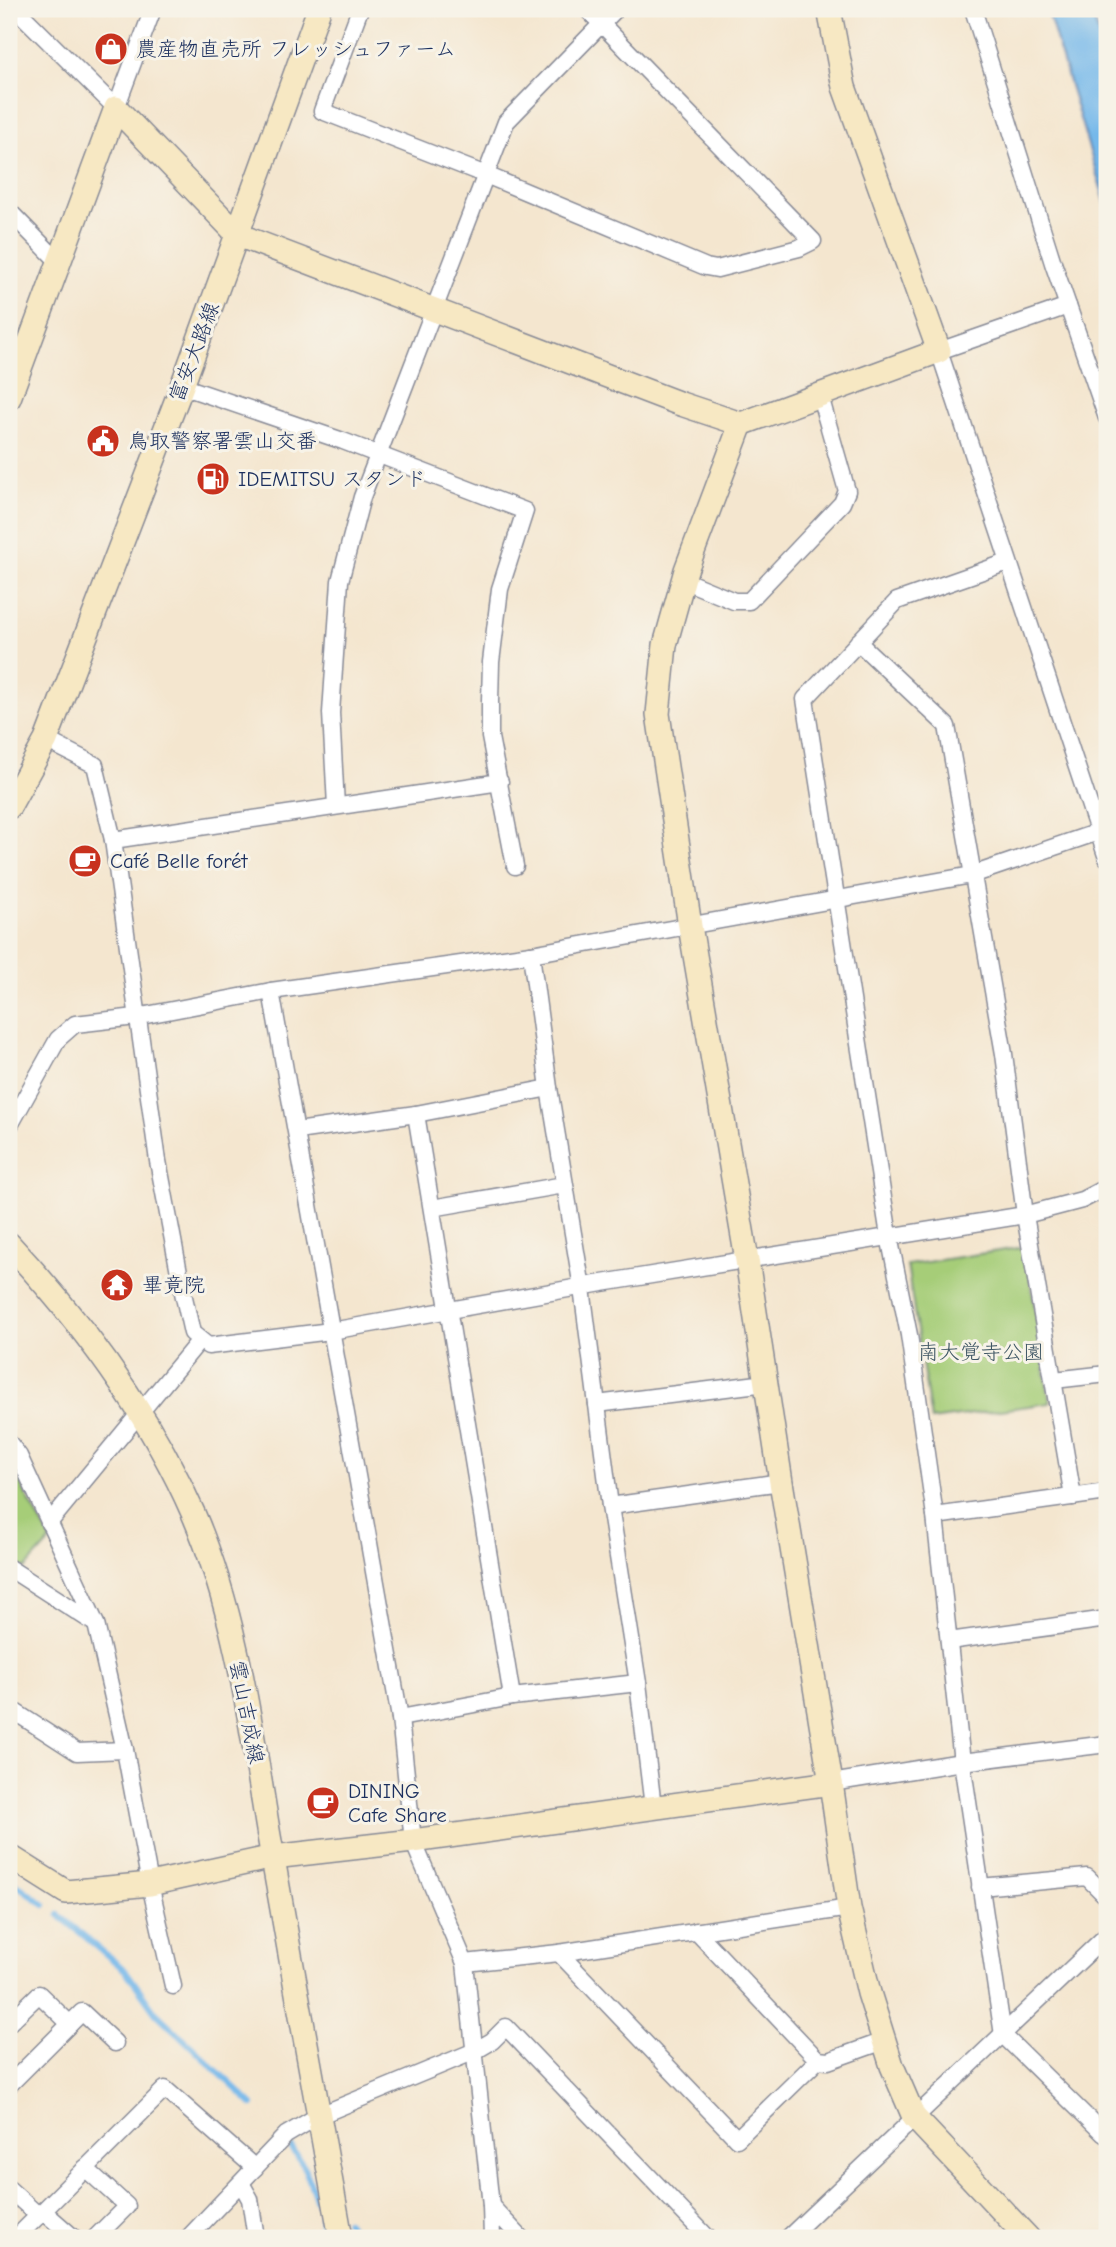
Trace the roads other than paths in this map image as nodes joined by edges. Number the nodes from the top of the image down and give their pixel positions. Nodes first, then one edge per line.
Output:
1 (16, 9) edge
2 (153, 9) edge
3 (319, 9) edge
4 (360, 9) edge
5 (587, 9) edge
6 (616, 9) edge
7 (829, 9) edge
8 (973, 9) edge
9 (602, 24) junction
10 (116, 108) junction
11 (486, 175) junction
12 (9, 211) edge
13 (238, 235) junction
14 (58, 261) junction
15 (1068, 306) junction
16 (434, 310) junction
17 (939, 351) junction
18 (182, 386) junction
19 (820, 396) junction
20 (9, 398) edge
21 (1107, 418) edge
22 (741, 424) junction
23 (380, 455) junction
24 (1008, 562) junction
25 (684, 579) junction
26 (858, 642) junction
27 (46, 740) junction
28 (500, 782) junction
29 (336, 806) junction
30 (9, 807) edge
31 (1103, 831) edge
32 (113, 840) junction
33 (1107, 858) edge
34 (515, 866) dead end
35 (972, 875) junction
36 (836, 900) junction
37 (690, 926) junction
38 (531, 954) junction
39 (271, 991) junction
40 (136, 1017) junction
41 (549, 1088) junction
42 (416, 1114) junction
43 (9, 1126) edge
44 (297, 1131) junction
45 (564, 1185) junction
46 (1107, 1187) edge
47 (432, 1208) junction
48 (1025, 1215) junction
49 (889, 1236) junction
50 (9, 1244) edge
51 (747, 1260) junction
52 (582, 1288) junction
53 (450, 1309) junction
54 (331, 1331) junction
55 (201, 1340) junction
56 (1107, 1374) edge
57 (1054, 1380) junction
58 (765, 1383) junction
59 (597, 1404) junction
60 (140, 1413) junction
61 (9, 1443) edge
62 (780, 1482) junction
63 (1107, 1492) edge
64 (1073, 1496) junction
65 (610, 1506) junction
66 (934, 1516) junction
67 (49, 1522) junction
68 (9, 1568) edge
69 (1107, 1619) edge
70 (96, 1624) junction
71 (949, 1641) junction
72 (638, 1683) junction
73 (512, 1697) junction
74 (9, 1708) edge
75 (400, 1718) junction
76 (1107, 1744) edge
77 (125, 1750) junction
78 (962, 1762) junction
79 (831, 1783) junction
80 (653, 1807) junction
81 (413, 1841) junction
82 (273, 1857) junction
83 (11, 1860) edge
84 (150, 1884) junction
85 (980, 1887) junction
86 (1107, 1897) edge
87 (849, 1908) junction
88 (696, 1931) junction
89 (1107, 1934) edge
90 (559, 1953) junction
91 (465, 1963) junction
92 (173, 1986) dead end
93 (9, 2023) edge
94 (70, 2024) junction
95 (1003, 2035) junction
96 (884, 2041) junction
97 (115, 2043) dead end
98 (475, 2052) junction
99 (818, 2060) junction
100 (9, 2085) edge
101 (318, 2116) junction
102 (914, 2117) junction
103 (1107, 2130) edge
104 (85, 2168) junction
105 (255, 2168) junction
106 (241, 2183) junction
107 (9, 2189) edge
108 (491, 2206) junction
109 (41, 2213) junction
110 (16, 2238) edge
111 (74, 2238) edge
112 (95, 2238) edge
113 (188, 2238) edge
114 (256, 2238) edge
115 (341, 2238) edge
116 (492, 2238) edge
117 (521, 2238) edge
118 (708, 2238) edge
119 (788, 2238) edge
120 (1028, 2238) edge

1 - 10 street
2 - 10 street
3 - 13 street, 富安大路線
4 - 11 street
5 - 9 street
6 - 9 street
7 - 17 street
8 - 15 street
9 - 11 street
9 - 11 street
10 - 13 street
10 - 14 street
11 - 16 street
12 - 14 street
13 - 16 street
13 - 18 street, 富安大路線
14 - 20 street
15 - 17 street
15 - 21 street
16 - 22 street
16 - 23 street
17 - 19 street
17 - 24 street
18 - 23 street
18 - 27 street, 富安大路線
19 - 22 street
19 - 25 street
22 - 25 street
23 - 28 street
23 - 29 street
24 - 26 street
24 - 31 street
25 - 37 street
26 - 35 street
26 - 36 street
27 - 30 street, 富安大路線
27 - 32 street
28 - 29 street
28 - 34 street
29 - 32 street
31 - 33 street
31 - 35 street
32 - 40 street
35 - 36 street
35 - 48 street
36 - 37 street
36 - 49 street
37 - 38 street
37 - 51 street
38 - 39 street
38 - 41 street
39 - 40 street
39 - 44 street
40 - 43 street
40 - 55 street
41 - 42 street
41 - 45 street
42 - 44 street
42 - 47 street
44 - 54 street
45 - 47 street
45 - 52 street
46 - 48 street
47 - 53 street
48 - 49 street
48 - 57 street
49 - 51 street
49 - 66 street
50 - 60 street, 雲山吉成線
51 - 52 street
51 - 58 street
52 - 53 street
52 - 59 street
53 - 54 street
53 - 73 street
54 - 55 street
54 - 75 street
55 - 60 street
56 - 57 street
57 - 64 street
58 - 59 street
58 - 62 street
59 - 65 street
60 - 67 street
60 - 82 street, 雲山吉成線
61 - 67 street
62 - 65 street
62 - 79 street
63 - 64 street
64 - 66 street
65 - 72 street
66 - 71 street
67 - 70 street
68 - 70 street
69 - 71 street
70 - 77 street
71 - 78 street
72 - 73 street
72 - 80 street
73 - 75 street
74 - 77 street
75 - 81 street
76 - 78 street
77 - 84 street
78 - 79 street
78 - 85 street
79 - 80 street
79 - 87 street
80 - 81 street
81 - 82 street
81 - 91 street
82 - 84 street
82 - 101 street, 雲山吉成線
83 - 84 street
84 - 92 street
85 - 86 street
85 - 95 street
87 - 88 street
87 - 96 street
88 - 90 street
88 - 99 street
89 - 95 street
90 - 91 street
90 - 99 street
91 - 98 street
93 - 94 street
94 - 97 street
94 - 100 street
95 - 102 street
95 - 103 street
96 - 99 street
96 - 102 street
98 - 101 street
98 - 108 street
98 - 118 street
101 - 105 street
101 - 115 street, 雲山吉成線
102 - 119 street
102 - 120 street
104 - 105 street
104 - 109 street
104 - 112 street
105 - 106 street
106 - 113 street
106 - 114 street
107 - 109 street
108 - 116 street
108 - 117 street
109 - 110 street
109 - 111 street

